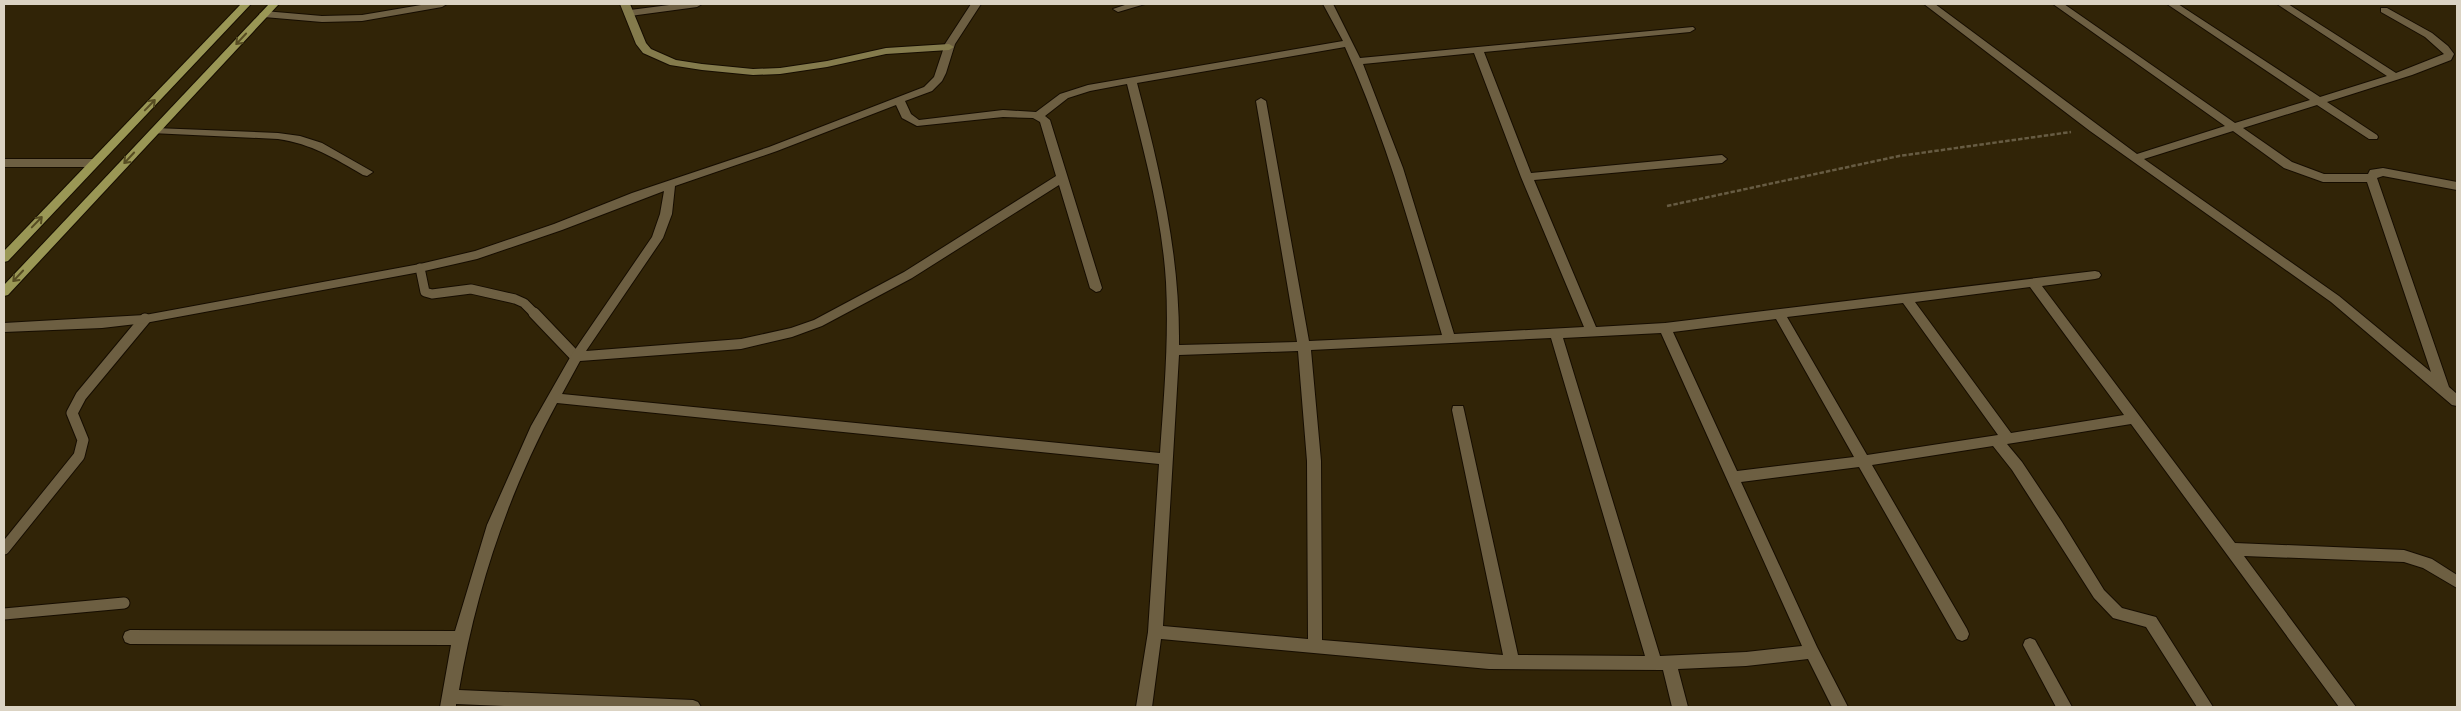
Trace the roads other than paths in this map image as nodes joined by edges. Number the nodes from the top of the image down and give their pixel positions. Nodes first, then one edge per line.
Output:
1 (246, 4) edge
2 (274, 4) edge
3 (442, 4) edge
4 (697, 4) edge
5 (976, 4) edge
6 (1140, 4) edge
7 (1328, 4) edge
8 (1929, 4) edge
9 (2058, 4) edge
10 (2172, 4) edge
11 (2282, 4) edge
12 (627, 8) edge
13 (1118, 9) dead end
14 (2384, 10) dead end
15 (264, 14) junction
16 (1690, 30) dead end
17 (1349, 43) junction
18 (949, 47) junction
19 (1478, 50) junction
20 (1358, 61) junction
21 (2395, 77) junction
22 (1131, 81) junction
23 (900, 101) junction
24 (1261, 101) dead end
25 (2318, 101) junction
26 (1039, 115) junction
27 (2231, 127) junction
28 (155, 131) junction
29 (2373, 138) dead end
30 (2135, 158) junction
31 (1722, 159) dead end
32 (4, 163) edge
33 (94, 163) junction
34 (367, 172) dead end
35 (1063, 177) junction
36 (1527, 177) junction
37 (2372, 178) junction
38 (670, 185) junction
39 (2457, 186) edge
40 (4, 258) edge
41 (420, 268) junction
42 (2095, 275) dead end
43 (2033, 282) junction
44 (1096, 288) dead end
45 (4, 292) edge
46 (1906, 298) junction
47 (1779, 314) junction
48 (145, 319) junction
49 (4, 327) edge
50 (1665, 328) junction
51 (1592, 332) junction
52 (1556, 334) junction
53 (1449, 339) junction
54 (1304, 346) junction
55 (1173, 350) junction
56 (576, 357) junction
57 (2443, 388) junction
58 (553, 398) junction
59 (2457, 401) edge
60 (1458, 410) dead end
61 (2132, 418) junction
62 (2001, 439) junction
63 (1166, 459) junction
64 (1863, 461) junction
65 (1734, 477) junction
66 (4, 549) edge
67 (2231, 549) junction
68 (2457, 582) edge
69 (124, 604) dead end
70 (4, 614) edge
71 (1155, 632) junction
72 (1962, 634) dead end
73 (130, 637) dead end
74 (460, 638) junction
75 (2030, 645) dead end
76 (1314, 647) junction
77 (1812, 652) junction
78 (1512, 662) junction
79 (1662, 663) junction
80 (449, 702) edge
81 (693, 707) edge
82 (1144, 707) edge
83 (1680, 707) edge
84 (1840, 707) edge
85 (2064, 707) edge
86 (2205, 707) edge
87 (2348, 707) edge

33 -> 1 main road
2 - 15 main road
3 - 15 street
4 - 12 street
5 - 18 street
6 - 13 street
7 - 17 street
8 - 30 street
9 - 27 street
10 - 25 street
11 - 21 street
12 - 18 street
14 - 21 street
15 -> 28 main road
16 - 19 street
17 - 20 street
17 - 22 street
18 - 23 street
19 - 20 street
19 - 36 street
20 - 53 street
21 - 25 street
22 - 26 street
22 - 55 street
23 - 26 street
23 - 38 street
24 - 54 street
25 - 27 street
25 - 29 street
26 - 35 street
27 - 30 street
27 - 37 street
28 - 34 street
28 -> 45 main road
30 - 57 street
31 - 36 street
32 - 33 street
40 -> 33 main road
35 - 44 street
35 - 56 street
36 - 51 street
37 - 39 street
37 - 57 street
38 - 41 street
38 - 56 street
41 - 48 street
41 - 56 lane
42 - 43 street
43 - 46 street
43 - 61 street
46 - 47 street
46 - 62 street
47 - 50 street
47 - 64 street
48 - 49 street
48 - 66 lane
50 - 51 street
50 - 65 street
51 - 52 street
52 - 53 street
52 - 79 street
53 - 54 street
54 - 55 street
54 - 76 street
55 - 63 street
56 - 58 street
57 - 59 street
58 - 63 street
58 - 74 street
60 - 78 street
61 - 62 street
61 - 67 street
62 - 64 street
62 - 86 street
63 - 71 street
64 - 65 street
64 - 72 street
65 - 77 street
67 - 68 street
67 - 87 street
69 - 70 lane
71 - 76 street
71 - 82 street
73 - 74 street
74 - 80 street
75 - 85 street
76 - 78 street
77 - 79 street
77 - 84 street
78 - 79 street
79 - 83 street
80 - 81 street

